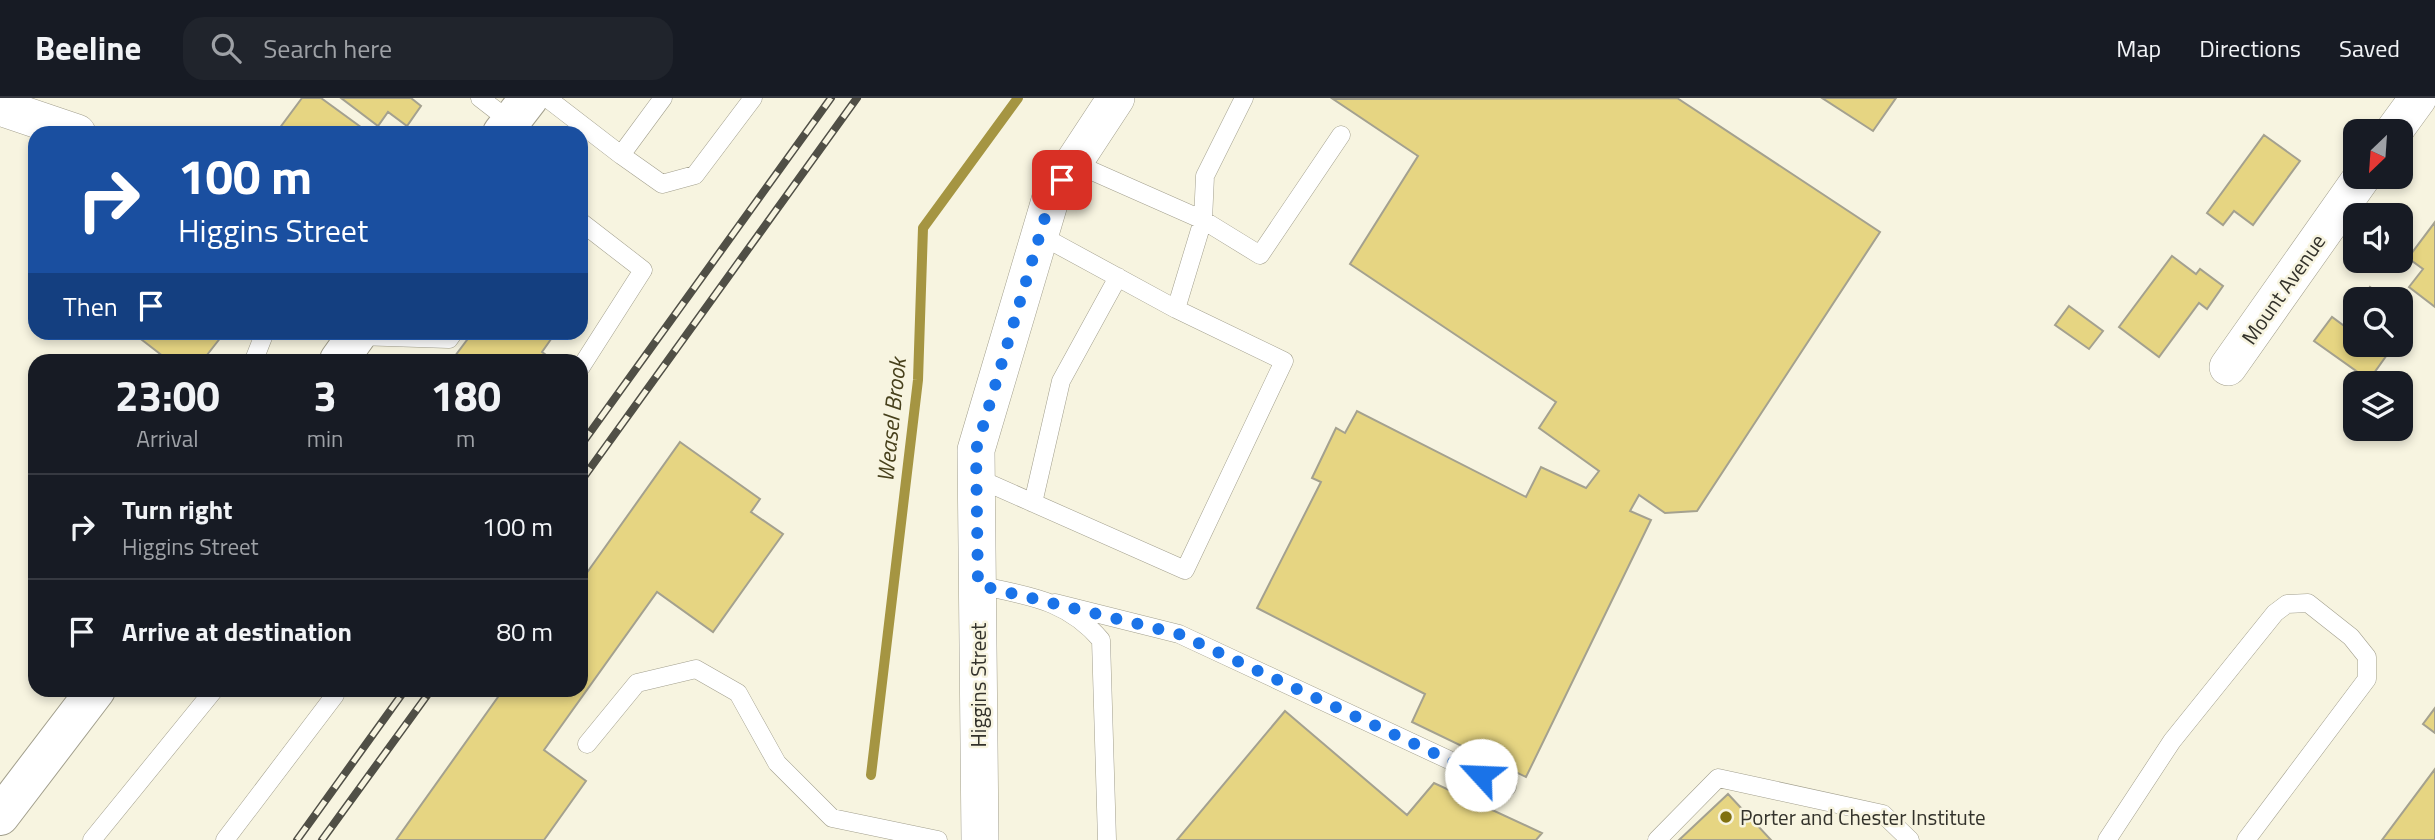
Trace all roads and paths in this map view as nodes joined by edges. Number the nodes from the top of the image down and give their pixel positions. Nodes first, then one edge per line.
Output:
1 (480, 98) edge
2 (547, 98) edge
3 (663, 98) edge
4 (753, 98) edge
5 (1116, 98) edge
6 (1244, 98) edge
7 (2418, 98) edge
8 (0, 107) edge
9 (514, 118) edge
10 (2403, 119) edge
11 (56, 126) edge
12 (583, 126) edge
13 (588, 130) edge
14 (1341, 135) dead end
15 (621, 155) junction
16 (1074, 163) junction
17 (2354, 189) edge
18 (1203, 220) junction
19 (588, 227) edge
20 (1040, 235) junction
21 (1118, 277) junction
22 (1176, 309) junction
23 (425, 340) edge
24 (352, 343) edge
25 (588, 357) edge
26 (2228, 367) dead end
27 (976, 478) junction
28 (1033, 503) junction
29 (978, 585) junction
30 (1055, 603) junction
31 (91, 697) edge
32 (208, 697) edge
33 (330, 697) edge
34 (587, 744) dead end
35 (1507, 787) dead end
36 (0, 816) edge
37 (92, 840) edge
38 (225, 840) edge
39 (938, 840) edge
40 (980, 840) edge
41 (1107, 840) edge
42 (1657, 840) edge
43 (1910, 840) edge
44 (2106, 840) edge
45 (2246, 840) edge

1 - 9 lane
2 - 12 lane
3 - 15 lane
4 - 15 lane
5 - 16 street, Higgins Street
6 - 18 lane
7 - 10 street
8 - 11 street
13 - 15 lane
14 - 18 lane
16 - 18 lane
16 - 20 street, Higgins Street
17 - 26 street, Mount Avenue
18 - 22 lane
19 - 25 lane
20 - 21 lane
20 - 27 street, Higgins Street
21 - 22 lane
21 - 28 lane
22 - 28 lane
23 - 24 lane
27 - 28 lane
27 - 29 street, Higgins Street
29 - 30 lane
29 - 40 street, Higgins Street
30 - 35 lane
30 - 41 lane
31 - 36 main road
32 - 37 lane
33 - 38 lane
34 - 39 lane
42 - 43 lane
44 - 45 lane

